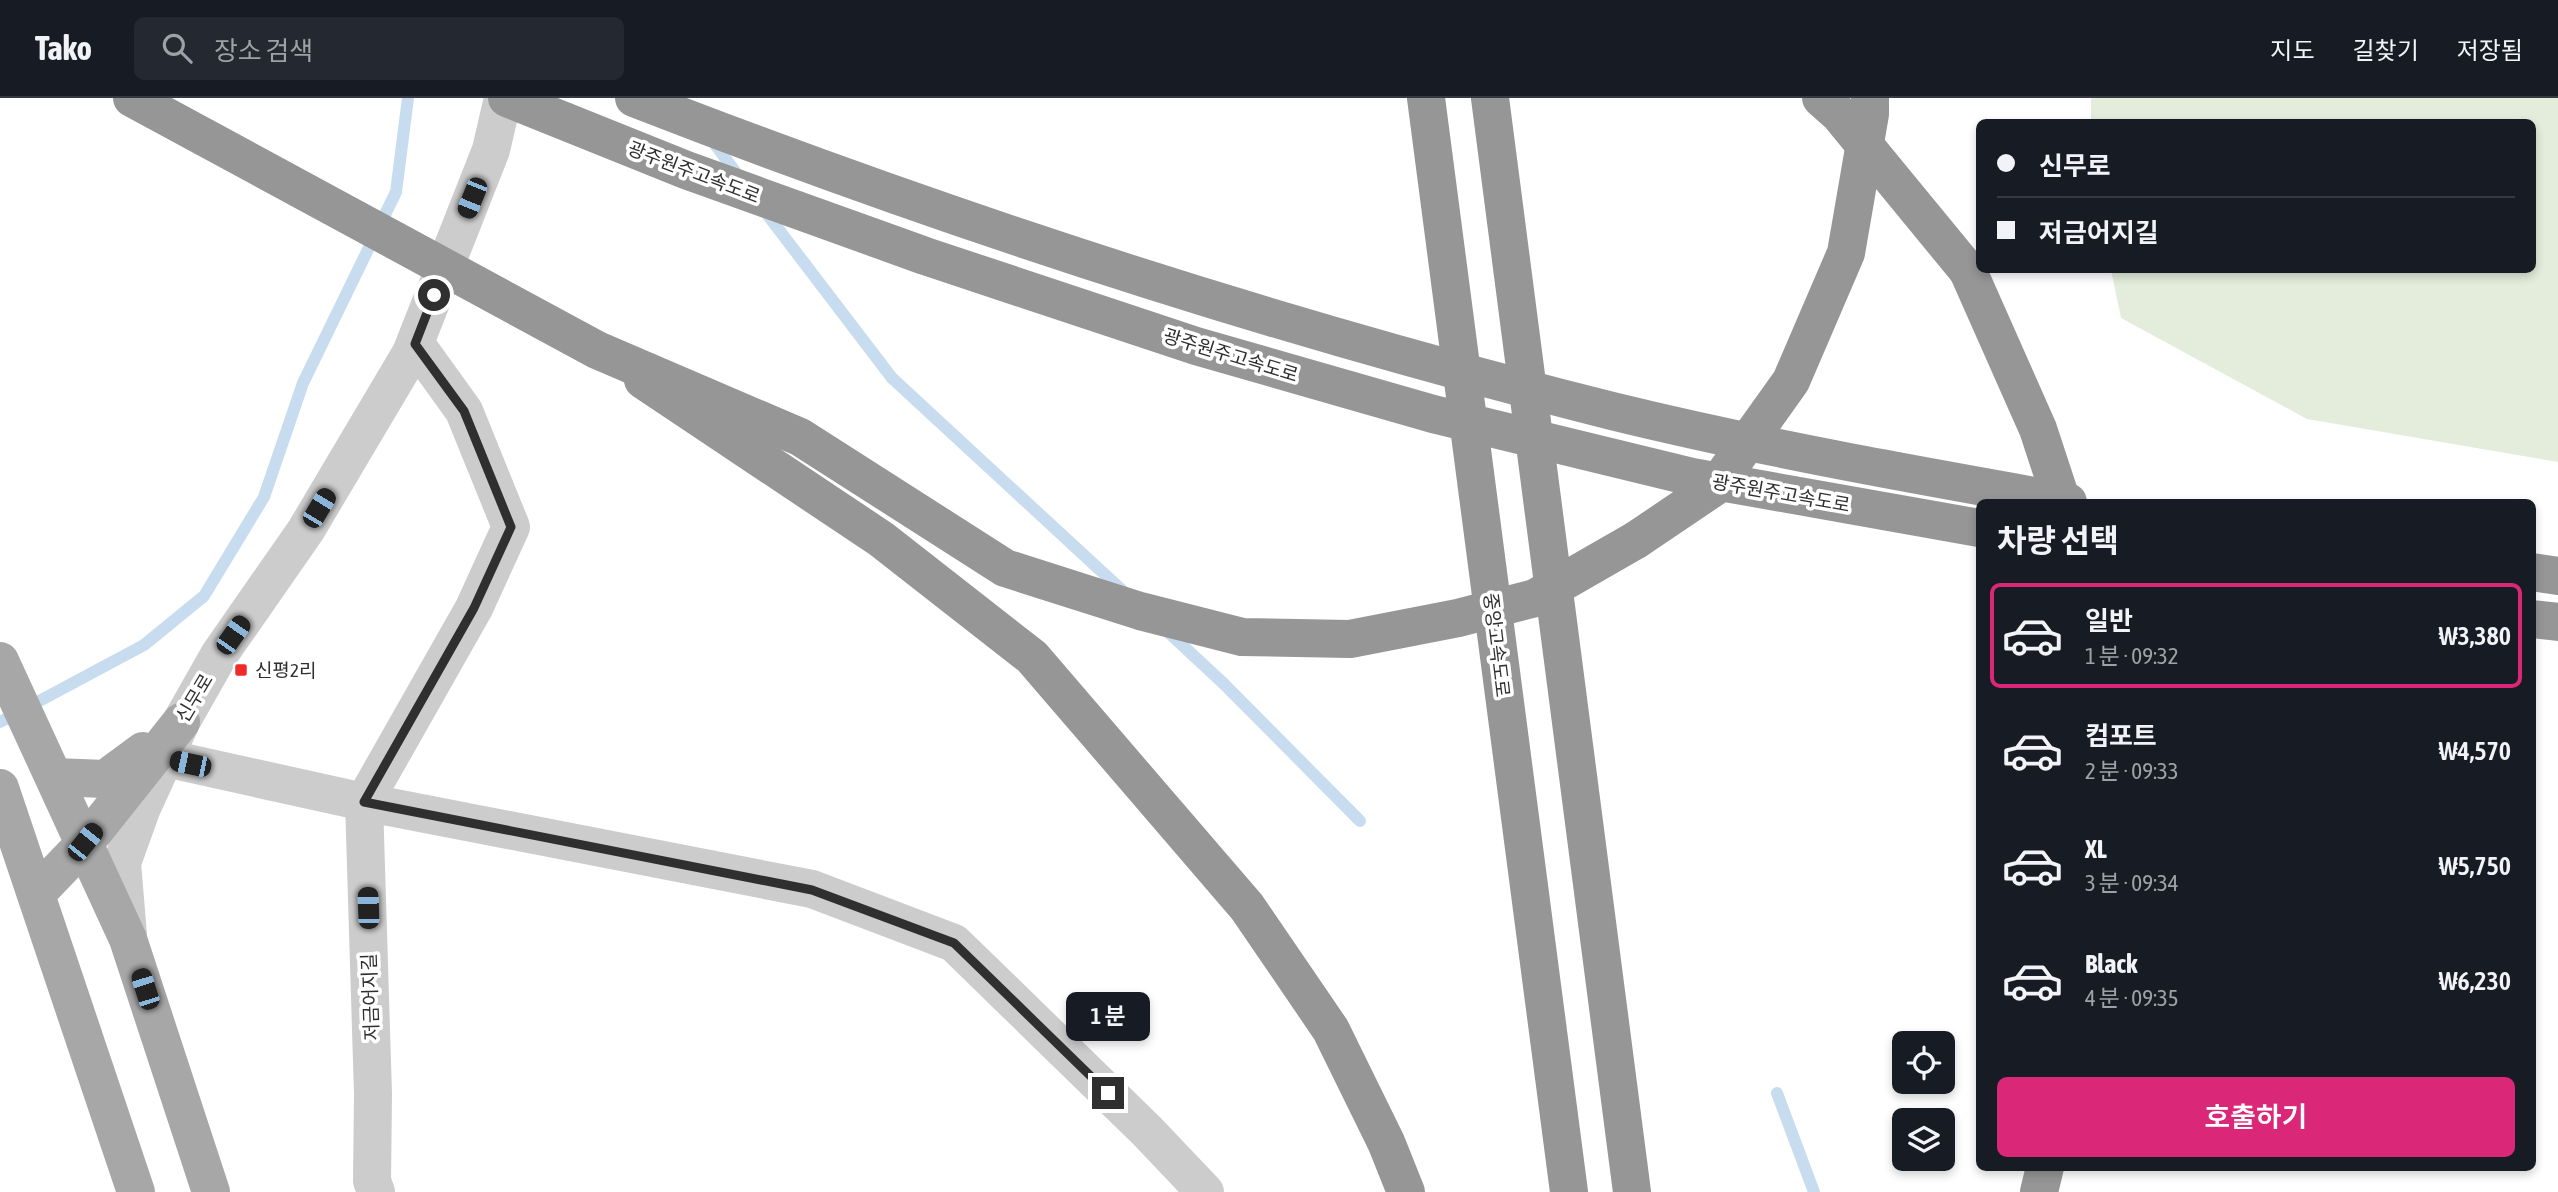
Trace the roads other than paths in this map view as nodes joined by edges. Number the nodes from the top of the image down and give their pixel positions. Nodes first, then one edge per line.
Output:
1 (131, 98) edge
2 (505, 98) edge
3 (634, 98) edge
4 (1426, 98) edge
5 (1490, 98) edge
6 (1821, 98) edge
7 (1870, 98) edge
8 (415, 344) junction
9 (597, 350) junction
10 (2052, 499) edge
11 (2061, 499) edge
12 (1976, 527) edge
13 (2536, 573) edge
14 (2558, 576) edge
15 (2536, 619) edge
16 (2558, 622) edge
17 (0, 661) edge
18 (181, 722) junction
19 (164, 758) junction
20 (50, 766) junction
21 (1, 789) edge
22 (364, 802) junction
23 (85, 842) junction
24 (36, 894) junction
25 (128, 939) junction
26 (2044, 1171) edge
27 (136, 1192) edge
28 (211, 1192) edge
29 (376, 1192) edge
30 (1205, 1192) edge
31 (1406, 1192) edge
32 (1569, 1192) edge
33 (1632, 1192) edge
34 (2039, 1192) edge

1 - 9 highway, bridge
2 - 8 street, 신무로
2 - 12 highway, 광주원주고속도로, bridge
3 - 10 highway, bridge
4 - 32 highway, 중앙고속도로
5 - 33 highway
6 - 11 highway, bridge
7 - 9 highway, bridge
8 - 18 street, 신무로
8 - 22 street
9 - 31 highway, bridge
13 - 14 highway
15 - 16 highway
17 - 20 main road
18 - 19 street
18 - 20 main road
18 - 23 main road, 신무로
19 - 22 street
19 - 25 street
20 - 23 main road
21 - 24 main road
22 - 29 street, 저금어지길
22 - 30 street
23 - 24 main road, 신무로
23 - 25 main road
24 - 27 main road
25 - 28 main road
26 - 34 highway

